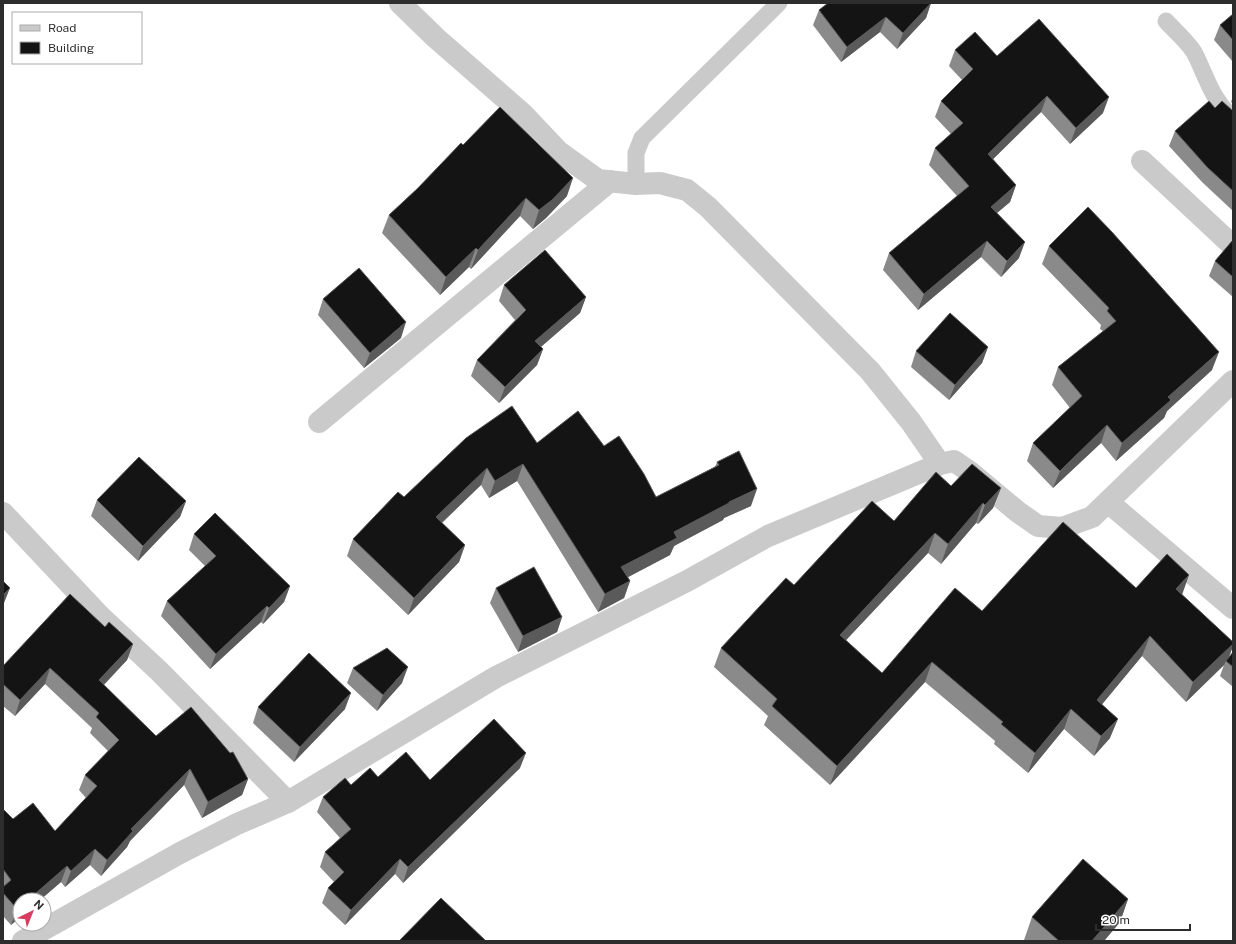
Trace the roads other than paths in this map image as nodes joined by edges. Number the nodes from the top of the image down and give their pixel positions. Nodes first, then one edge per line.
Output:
1 (400, 3) edge
2 (779, 3) edge
3 (1166, 21) dead end
4 (1233, 118) edge
5 (1142, 161) dead end
6 (610, 181) junction
7 (636, 184) junction
8 (1233, 246) edge
9 (1233, 381) edge
10 (320, 422) dead end
11 (940, 464) junction
12 (1108, 502) junction
13 (3, 513) edge
14 (1233, 608) edge
15 (288, 802) junction
16 (23, 941) edge

1 - 6 street
2 - 7 lane
3 - 4 lane
5 - 8 street
6 - 7 street
6 - 10 street
7 - 11 street
9 - 12 street
11 - 12 street
11 - 15 street
12 - 14 street
13 - 15 street
15 - 16 street

